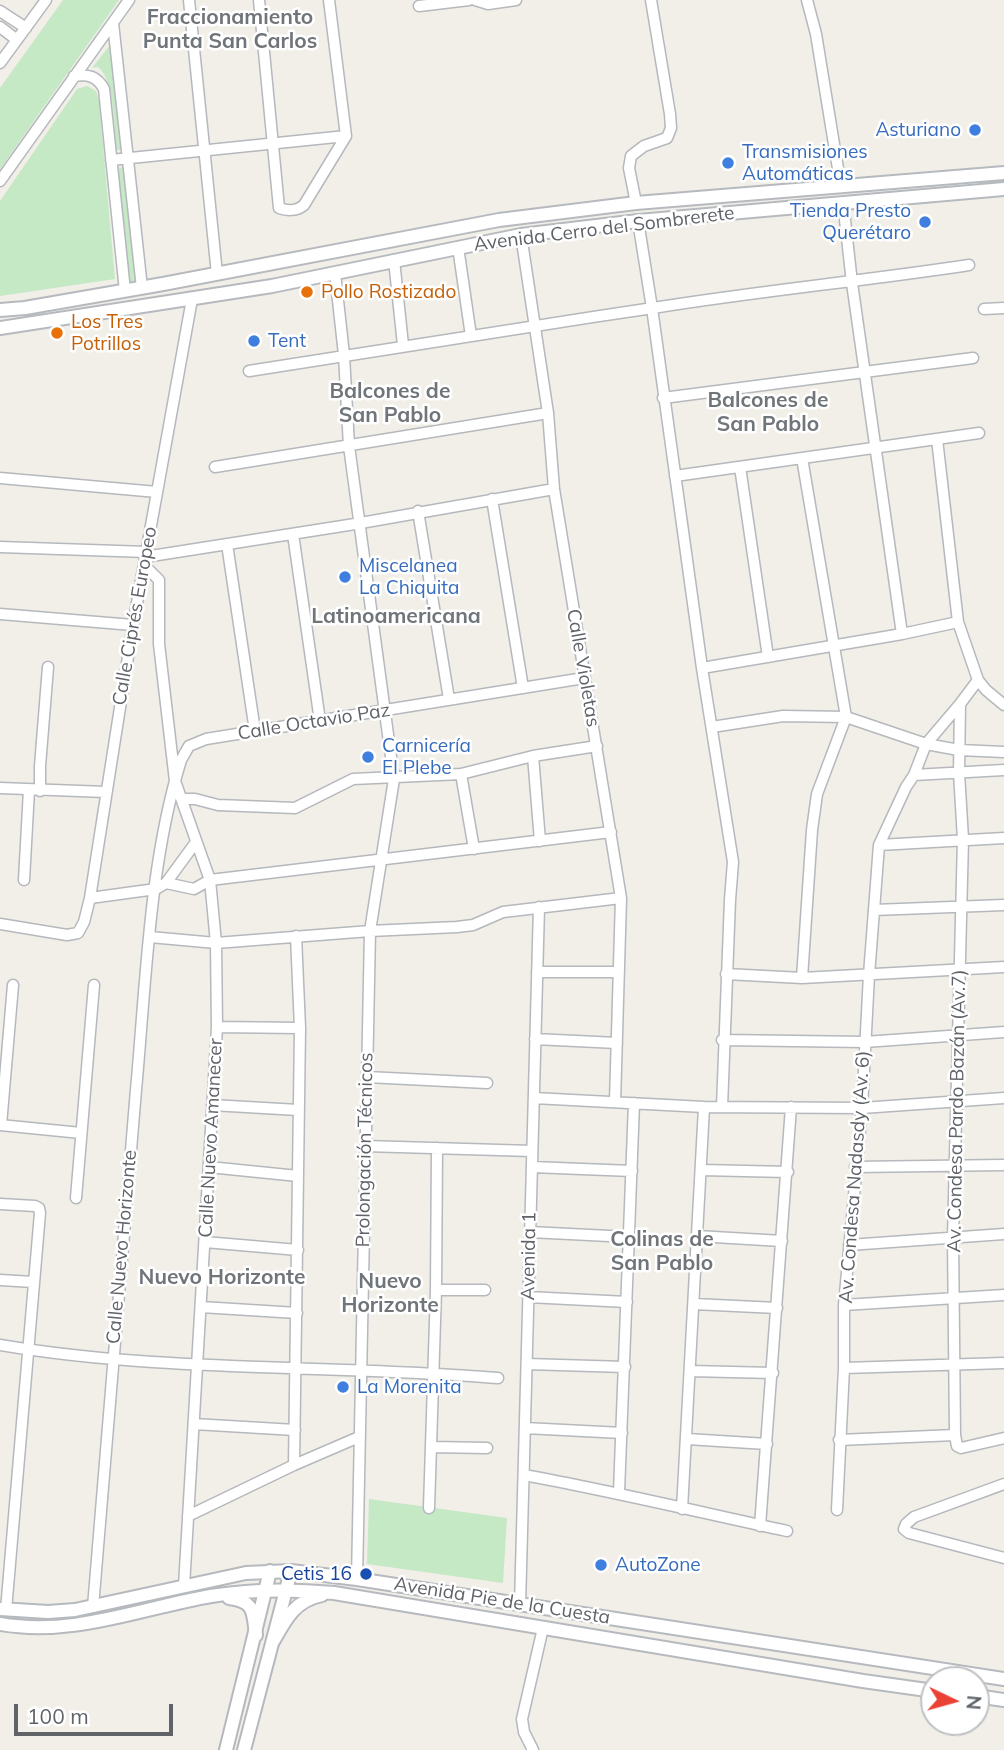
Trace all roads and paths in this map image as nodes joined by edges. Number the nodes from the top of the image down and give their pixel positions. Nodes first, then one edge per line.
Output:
1 (46, 0) edge
2 (129, 0) edge
3 (189, 0) edge
4 (259, 0) edge
5 (330, 0) edge
6 (468, 0) edge
7 (475, 0) edge
8 (516, 0) edge
9 (651, 0) edge
10 (807, 0) edge
11 (419, 6) dead end
12 (0, 11) edge
13 (113, 23) junction
14 (0, 27) edge
15 (26, 28) junction
16 (17, 40) junction
17 (0, 63) edge
18 (74, 76) junction
19 (346, 136) junction
20 (273, 144) junction
21 (204, 151) junction
22 (129, 158) junction
23 (111, 160) junction
24 (1004, 173) edge
25 (0, 181) edge
26 (841, 187) junction
27 (1004, 189) edge
28 (843, 202) junction
29 (636, 203) junction
30 (638, 221) junction
31 (422, 235) junction
32 (521, 235) junction
33 (458, 247) junction
34 (426, 254) junction
35 (394, 260) junction
36 (969, 265) dead end
37 (335, 273) junction
38 (217, 274) junction
39 (852, 283) junction
40 (142, 288) junction
41 (125, 291) junction
42 (192, 299) junction
43 (652, 308) junction
44 (1004, 308) edge
45 (984, 309) dead end
46 (0, 310) edge
47 (534, 326) junction
48 (0, 328) edge
49 (471, 336) junction
50 (403, 345) junction
51 (344, 355) junction
52 (973, 358) dead end
53 (248, 371) dead end
54 (866, 372) junction
55 (663, 398) junction
56 (548, 413) junction
57 (979, 433) dead end
58 (937, 439) junction
59 (349, 446) junction
60 (875, 448) junction
61 (802, 458) junction
62 (215, 467) dead end
63 (740, 467) junction
64 (676, 477) junction
65 (0, 478) edge
66 (554, 489) junction
67 (157, 492) junction
68 (492, 499) junction
69 (418, 511) junction
70 (359, 523) junction
71 (293, 534) junction
72 (227, 544) junction
73 (0, 547) edge
74 (145, 558) junction
75 (0, 614) edge
76 (958, 622) junction
77 (132, 625) junction
78 (902, 634) junction
79 (833, 646) junction
80 (768, 657) junction
81 (48, 667) dead end
82 (702, 668) junction
83 (584, 678) junction
84 (978, 680) junction
85 (523, 688) junction
86 (449, 699) junction
87 (960, 704) junction
88 (1004, 705) edge
89 (384, 710) junction
90 (846, 717) junction
91 (320, 721) junction
92 (712, 727) junction
93 (255, 731) junction
94 (926, 744) junction
95 (597, 746) junction
96 (959, 750) junction
97 (1004, 752) edge
98 (983, 753) junction
99 (534, 756) junction
100 (1004, 770) edge
101 (983, 771) junction
102 (959, 773) junction
103 (461, 774) junction
104 (914, 775) junction
105 (393, 777) junction
106 (175, 781) junction
107 (0, 788) edge
108 (35, 790) junction
109 (106, 792) junction
110 (182, 799) junction
111 (611, 832) junction
112 (1004, 838) edge
113 (963, 839) junction
114 (540, 841) junction
115 (196, 842) junction
116 (879, 845) junction
117 (474, 849) junction
118 (381, 861) junction
119 (24, 880) dead end
120 (210, 880) junction
121 (161, 886) junction
122 (90, 898) junction
123 (621, 898) junction
124 (1004, 905) edge
125 (539, 907) junction
126 (960, 907) junction
127 (874, 909) junction
128 (0, 924) edge
129 (370, 931) junction
130 (296, 936) junction
131 (150, 937) junction
132 (216, 943) junction
133 (1004, 967) edge
134 (960, 970) junction
135 (537, 972) junction
136 (619, 972) junction
137 (727, 974) junction
138 (869, 975) junction
139 (802, 978) junction
140 (13, 985) dead end
141 (94, 985) dead end
142 (217, 1027) junction
143 (300, 1028) junction
144 (1004, 1032) edge
145 (958, 1036) junction
146 (535, 1039) junction
147 (723, 1040) junction
148 (865, 1042) junction
149 (617, 1043) junction
150 (2, 1076) edge
151 (367, 1077) junction
152 (488, 1083) dead end
153 (534, 1098) junction
154 (1004, 1098) edge
155 (958, 1101) junction
156 (615, 1102) junction
157 (634, 1104) junction
158 (212, 1105) junction
159 (704, 1107) junction
160 (722, 1107) junction
161 (791, 1107) junction
162 (862, 1108) junction
163 (298, 1110) junction
164 (1, 1125) edge
165 (81, 1133) junction
166 (365, 1146) junction
167 (437, 1147) junction
168 (532, 1151) junction
169 (1004, 1164) edge
170 (209, 1167) junction
171 (532, 1167) junction
172 (855, 1167) junction
173 (956, 1167) junction
174 (701, 1170) junction
175 (632, 1171) junction
176 (788, 1172) junction
177 (299, 1176) junction
178 (75, 1198) dead end
179 (0, 1204) edge
180 (530, 1232) junction
181 (1004, 1234) edge
182 (697, 1236) junction
183 (629, 1237) junction
184 (953, 1238) junction
185 (782, 1241) junction
186 (205, 1242) junction
187 (849, 1245) junction
188 (298, 1250) junction
189 (0, 1280) edge
190 (33, 1282) junction
191 (436, 1290) junction
192 (485, 1290) dead end
193 (1004, 1295) edge
194 (528, 1297) junction
195 (954, 1299) junction
196 (627, 1302) junction
197 (694, 1304) junction
198 (844, 1305) junction
199 (201, 1307) junction
200 (777, 1308) junction
201 (297, 1313) junction
202 (0, 1345) edge
203 (29, 1350) junction
204 (112, 1358) junction
205 (1004, 1363) edge
206 (527, 1364) junction
207 (198, 1365) junction
208 (954, 1365) junction
209 (625, 1367) junction
210 (844, 1368) junction
211 (296, 1369) junction
212 (361, 1371) junction
213 (690, 1371) junction
214 (433, 1373) junction
215 (773, 1373) junction
216 (498, 1378) dead end
217 (194, 1424) junction
218 (525, 1428) junction
219 (295, 1430) junction
220 (622, 1433) junction
221 (955, 1435) junction
222 (359, 1437) junction
223 (1004, 1438) edge
224 (687, 1439) junction
225 (839, 1440) junction
226 (767, 1444) junction
227 (431, 1447) junction
228 (487, 1448) dead end
229 (295, 1465) junction
230 (524, 1475) junction
231 (1004, 1484) edge
232 (619, 1493) junction
233 (429, 1508) dead end
234 (682, 1509) junction
235 (837, 1510) dead end
236 (188, 1516) junction
237 (760, 1525) junction
238 (787, 1531) dead end
239 (1004, 1558) edge
240 (270, 1571) junction
241 (291, 1571) junction
242 (357, 1579) junction
243 (184, 1586) junction
244 (267, 1589) junction
245 (285, 1589) junction
246 (334, 1593) junction
247 (211, 1596) junction
248 (520, 1605) junction
249 (93, 1607) junction
250 (3, 1610) edge
251 (0, 1624) edge
252 (543, 1628) junction
253 (256, 1635) junction
254 (274, 1640) junction
255 (1004, 1679) edge
256 (920, 1689) edge
257 (226, 1750) edge
258 (244, 1750) edge
259 (533, 1750) edge

1 - 15 street
2 - 13 street
3 - 21 street
4 - 20 street
5 - 19 street
6 - 11 street
7 - 8 street
9 - 29 street
10 - 26 street
12 - 15 street
13 - 18 street
13 - 22 street
14 - 16 street
15 - 16 street
16 - 17 street
18 - 23 street
18 - 25 street
19 - 20 street
19 - 20 street
20 - 21 street
21 - 22 street
21 - 38 street
22 - 23 street
22 - 40 street
23 - 41 street
24 - 26 main road, Avenida Cerro del Sombrerete
26 - 29 main road, Avenida Cerro del Sombrerete
27 - 28 main road, Avenida Cerro del Sombrerete
28 - 30 main road, Avenida Cerro del Sombrerete
28 - 39 street
29 - 31 main road, Avenida Cerro del Sombrerete
30 - 32 main road, Avenida Cerro del Sombrerete
30 - 43 street
31 - 34 main road
31 - 38 main road, Avenida Cerro del Sombrerete
32 - 33 main road, Avenida Cerro del Sombrerete
32 - 47 street, Calle Violetas
33 - 34 main road, Avenida Cerro del Sombrerete
33 - 49 street
34 - 35 main road, Avenida Cerro del Sombrerete
35 - 37 main road, Avenida Cerro del Sombrerete
35 - 50 street
36 - 39 street
37 - 42 main road, Avenida Cerro del Sombrerete
37 - 51 street, Prolongación Técnicos
38 - 40 main road, Avenida Cerro del Sombrerete
39 - 43 street
39 - 54 street
40 - 41 main road, Avenida Cerro del Sombrerete
41 - 46 main road, Avenida Cerro del Sombrerete
42 - 48 main road, Avenida Cerro del Sombrerete
42 - 67 street, Calle Ciprés Europeo
43 - 47 street
43 - 55 street
44 - 45 street
47 - 49 street
47 - 56 street, Calle Violetas
49 - 50 street
50 - 51 street
51 - 53 street
51 - 59 street, Prolongación Técnicos
52 - 54 street
54 - 55 street
54 - 60 street
55 - 64 street
56 - 59 street
56 - 66 street, Calle Violetas
57 - 58 street
58 - 60 street
58 - 76 street
59 - 62 street
59 - 70 street, Prolongación Técnicos
60 - 61 street
60 - 78 street
61 - 63 street
61 - 79 street
63 - 64 street
63 - 80 street
64 - 82 street
65 - 67 street
66 - 68 street
66 - 83 street, Calle Violetas
67 - 74 street, Calle Ciprés Europeo
68 - 69 street
68 - 85 street
69 - 70 street
69 - 86 street
70 - 71 street
70 - 89 street, Prolongación Técnicos
71 - 72 street
71 - 91 street
72 - 74 street
72 - 93 street
73 - 74 street
74 - 77 street, Calle Ciprés Europeo
74 - 106 street
75 - 77 street
76 - 78 street
76 - 84 street
77 - 109 street, Calle Ciprés Europeo
78 - 79 street
79 - 80 street
79 - 90 street
80 - 82 street
81 - 108 street
82 - 92 street
83 - 85 street, Calle Octavio Paz
83 - 95 street, Calle Violetas
84 - 87 street
84 - 88 street
85 - 86 street, Calle Octavio Paz
86 - 89 street, Calle Octavio Paz
87 - 94 street
87 - 96 street, Av. Condesa Pardo Bazán (Av.7)
89 - 91 street, Calle Octavio Paz
89 - 105 street, Prolongación Técnicos
90 - 92 street
90 - 94 street
90 - 139 street
91 - 93 street, Calle Octavio Paz
92 - 137 street
93 - 106 street, Calle Octavio Paz
94 - 96 street
94 - 104 street
95 - 99 street
95 - 111 street, Calle Violetas
96 - 98 street
96 - 102 street, Av. Condesa Pardo Bazán (Av.7)
97 - 98 street
98 - 101 street
99 - 103 street
99 - 114 street
100 - 101 street
101 - 102 street
102 - 104 street
102 - 113 street, Av. Condesa Pardo Bazán (Av.7)
103 - 105 street
103 - 117 street
104 - 116 street
105 - 110 street
105 - 118 street, Prolongación Técnicos
106 - 110 street, Calle Nuevo Amanecer
106 - 121 street, Calle Octavio Paz
107 - 108 street
108 - 109 street
108 - 119 street
109 - 122 street, Calle Ciprés Europeo
110 - 115 street, Calle Nuevo Amanecer
111 - 114 street
111 - 123 street, Calle Violetas
112 - 113 street
113 - 116 street
113 - 126 street, Av. Condesa Pardo Bazán (Av.7)
114 - 117 street
115 - 120 street, Calle Nuevo Amanecer
115 - 121 street
116 - 127 street, Av. Condesa Nadasdy (Av. 6)
117 - 118 street
118 - 120 street
118 - 129 street, Prolongación Técnicos
120 - 121 street
120 - 132 street, Calle Nuevo Amanecer
121 - 122 street
121 - 131 street, Calle Nuevo Horizonte
122 - 128 street, Calle Ciprés Europeo
123 - 125 street
123 - 136 street, Calle Violetas
124 - 126 street
125 - 129 street
125 - 135 street, Avenida 1
126 - 127 street
126 - 134 street, Av. Condesa Pardo Bazán (Av.7)
127 - 138 street, Av. Condesa Nadasdy (Av. 6)
129 - 130 street
129 - 151 street, Prolongación Técnicos
130 - 132 street
130 - 143 street
131 - 132 street
131 - 204 street, Calle Nuevo Horizonte
132 - 142 street, Calle Nuevo Amanecer
133 - 134 street
134 - 138 street
134 - 145 street, Av. Condesa Pardo Bazán (Av.7)
135 - 136 street
135 - 146 street, Avenida 1
136 - 149 street, Calle Violetas
137 - 139 street
137 - 147 street
138 - 139 street
138 - 148 street, Av. Condesa Nadasdy (Av. 6)
140 - 150 street
141 - 165 street
142 - 143 street
142 - 158 street, Calle Nuevo Amanecer
143 - 163 street
144 - 145 street
145 - 148 street
145 - 155 street, Av. Condesa Pardo Bazán (Av.7)
146 - 149 street
146 - 153 street, Avenida 1
147 - 148 street
147 - 160 street
148 - 162 street, Av. Condesa Nadasdy (Av. 6)
149 - 156 street, Calle Violetas
150 - 164 street
151 - 152 street
151 - 166 street, Prolongación Técnicos
153 - 156 street
153 - 168 street, Avenida 1
154 - 155 street
155 - 162 street
155 - 173 street, Av. Condesa Pardo Bazán (Av.7)
156 - 157 street
157 - 159 street
157 - 175 street
158 - 163 street
158 - 170 street, Calle Nuevo Amanecer
159 - 160 street
159 - 174 street
160 - 161 street
161 - 162 street
161 - 176 street
162 - 172 street, Av. Condesa Nadasdy (Av. 6)
163 - 177 street
164 - 165 street
165 - 178 street
166 - 167 street
166 - 212 street, Prolongación Técnicos
167 - 168 street
167 - 191 street
168 - 171 street, Avenida 1
169 - 173 street
170 - 177 street
170 - 186 street, Calle Nuevo Amanecer
171 - 175 street
171 - 180 street, Avenida 1
172 - 173 street
172 - 187 street, Av. Condesa Nadasdy (Av. 6)
173 - 184 street, Av. Condesa Pardo Bazán (Av.7)
174 - 176 street
174 - 182 street
175 - 183 street
176 - 185 street
177 - 188 street
179 - 190 street
180 - 183 street
180 - 194 street, Avenida 1
181 - 184 street
182 - 185 street
182 - 197 street
183 - 196 street
184 - 187 street
184 - 195 street, Av. Condesa Pardo Bazán (Av.7)
185 - 200 street
186 - 188 street
186 - 199 street, Calle Nuevo Amanecer
187 - 198 street, Av. Condesa Nadasdy (Av. 6)
188 - 201 street
189 - 190 street
190 - 203 street
191 - 192 street
191 - 214 street
193 - 195 street
194 - 196 street
194 - 206 street, Avenida 1
195 - 198 street
195 - 208 street, Av. Condesa Pardo Bazán (Av.7)
196 - 209 street
197 - 200 street
197 - 213 street
198 - 210 street, Av. Condesa Nadasdy (Av. 6)
199 - 201 street
199 - 207 street, Calle Nuevo Amanecer
200 - 215 street
201 - 211 street
202 - 203 street
203 - 204 street
203 - 250 street
204 - 207 street
204 - 249 street, Calle Nuevo Horizonte
205 - 208 street
206 - 209 street
206 - 218 street, Avenida 1
207 - 211 street
207 - 217 street, Calle Nuevo Amanecer
208 - 210 street
208 - 221 street, Av. Condesa Pardo Bazán (Av.7)
209 - 220 street
210 - 225 street, Av. Condesa Nadasdy (Av. 6)
211 - 212 street
211 - 219 street
212 - 214 street
212 - 222 street, Prolongación Técnicos
213 - 215 street
213 - 224 street
214 - 216 street
214 - 227 street
215 - 226 street
217 - 219 street
217 - 236 street, Calle Nuevo Amanecer
218 - 220 street
218 - 230 street, Avenida 1
219 - 229 street
220 - 232 street
221 - 223 street, Av. Condesa Pardo Bazán (Av.7)
221 - 225 street
222 - 229 street
222 - 242 street, Prolongación Técnicos
224 - 226 street
224 - 234 street
225 - 235 street, Av. Condesa Nadasdy (Av. 6)
226 - 237 street
227 - 228 street
227 - 233 street
229 - 236 street
230 - 232 street
230 - 248 street, Avenida 1
231 - 239 street
232 - 234 street
234 - 237 street
236 - 243 street, Calle Nuevo Amanecer
237 - 238 street
240 - 241 main road, Avenida Pie de la Cuesta
240 - 243 main road, Avenida Pie de la Cuesta
240 - 244 main road
241 - 242 main road, Avenida Pie de la Cuesta
241 - 245 main road
242 - 248 main road, Avenida Pie de la Cuesta
243 - 249 main road, Avenida Pie de la Cuesta
244 - 245 main road, Avenida Pie de la Cuesta
244 - 247 main road, Avenida Pie de la Cuesta
244 - 253 main road
245 - 246 main road, Avenida Pie de la Cuesta
245 - 254 main road
246 - 252 main road, Avenida Pie de la Cuesta
246 - 254 main road
247 - 251 main road, Avenida Pie de la Cuesta
247 - 253 main road
248 - 255 main road, Avenida Pie de la Cuesta
249 - 250 main road, Avenida Pie de la Cuesta
252 - 256 main road, Avenida Pie de la Cuesta
252 - 259 street
253 - 257 main road
254 - 258 main road

